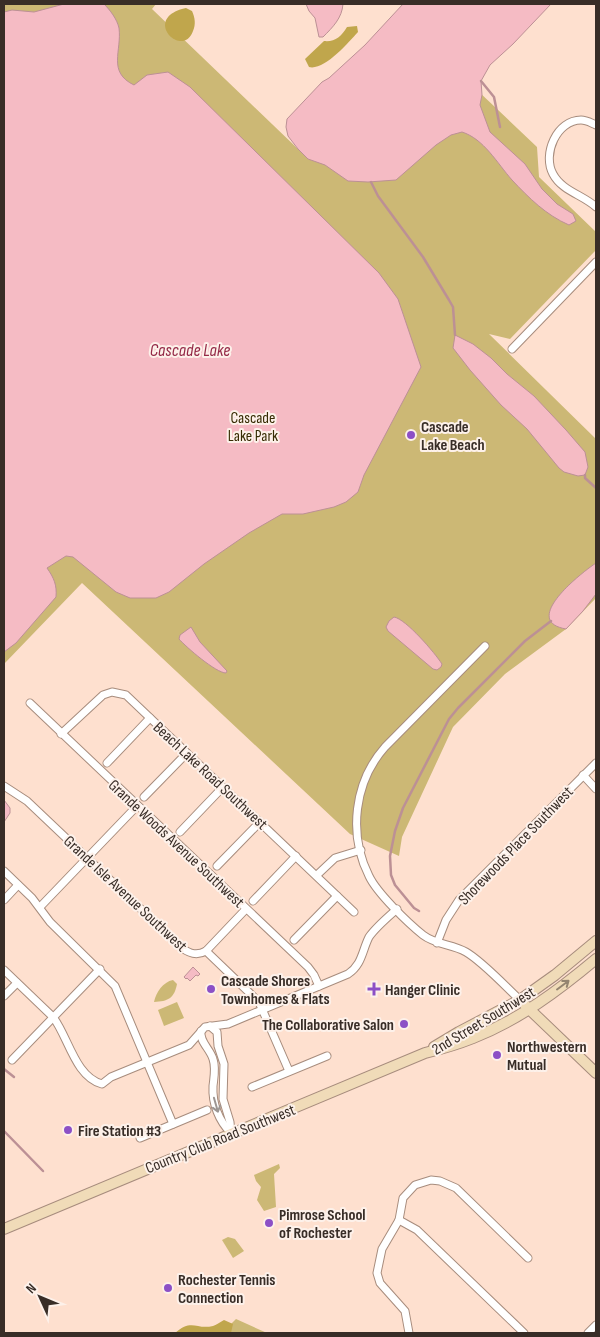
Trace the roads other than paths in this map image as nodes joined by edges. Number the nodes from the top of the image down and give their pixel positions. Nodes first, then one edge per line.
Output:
1 (596, 125) edge
2 (596, 207) edge
3 (596, 262) edge
4 (512, 349) dead end
5 (484, 646) dead end
6 (30, 703) dead end
7 (150, 718) junction
8 (62, 734) junction
9 (187, 753) junction
10 (107, 762) dead end
11 (594, 768) edge
12 (583, 775) junction
13 (4, 786) edge
14 (224, 788) junction
15 (596, 789) edge
16 (144, 797) dead end
17 (137, 806) junction
18 (260, 822) junction
19 (180, 832) dead end
20 (360, 850) junction
21 (296, 856) junction
22 (87, 858) junction
23 (217, 866) dead end
24 (4, 871) edge
25 (317, 875) junction
26 (18, 885) junction
27 (337, 896) junction
28 (4, 900) edge
29 (253, 901) dead end
30 (40, 907) junction
31 (246, 909) junction
32 (397, 909) junction
33 (354, 912) dead end
34 (294, 940) dead end
35 (596, 941) edge
36 (437, 942) junction
37 (206, 951) junction
38 (596, 959) edge
39 (100, 969) junction
40 (4, 970) edge
41 (17, 983) junction
42 (319, 986) junction
43 (4, 996) edge
44 (520, 1000) junction
45 (263, 1009) junction
46 (530, 1009) junction
47 (53, 1017) junction
48 (228, 1024) junction
49 (210, 1026) junction
50 (201, 1031) junction
51 (217, 1036) junction
52 (204, 1042) junction
53 (189, 1044) junction
54 (425, 1054) junction
55 (327, 1056) dead end
56 (12, 1060) dead end
57 (148, 1062) junction
58 (289, 1071) junction
59 (596, 1073) edge
60 (214, 1081) junction
61 (224, 1081) junction
62 (252, 1086) dead end
63 (207, 1110) dead end
64 (173, 1124) junction
65 (231, 1133) junction
66 (140, 1138) dead end
67 (399, 1220) junction
68 (4, 1229) edge
69 (528, 1258) dead end
70 (596, 1324) edge
71 (409, 1333) edge
72 (524, 1333) edge
73 (588, 1333) edge

1 - 2 street
3 - 4 street
5 - 20 street
6 - 8 street, Grande Woods Avenue Southwest
7 - 8 street, Beach Lake Road Southwest
7 - 9 street, Beach Lake Road Southwest
7 - 10 street
8 - 17 street, Grande Woods Avenue Southwest
9 - 14 street, Beach Lake Road Southwest
9 - 16 street
11 - 12 street, Shorewoods Place Southwest
12 - 15 street, Shorewoods Place Southwest
12 - 36 street, Shorewoods Place Southwest
13 - 22 street, Grande Isle Avenue Southwest
14 - 18 street, Beach Lake Road Southwest
14 - 19 street
17 - 22 street
17 - 31 street, Grande Woods Avenue Southwest
18 - 21 street, Beach Lake Road Southwest
18 - 23 street
20 - 25 street
20 - 32 street
21 - 25 street, Beach Lake Road Southwest
21 - 29 street
22 - 30 street
22 - 37 street, Grande Isle Avenue Southwest
24 - 26 street
25 - 27 street, Beach Lake Road Southwest
26 - 28 street
26 - 30 street
27 - 33 street, Beach Lake Road Southwest
27 - 34 street
30 - 39 street
31 - 37 street
31 - 42 street, Grande Woods Avenue Southwest
32 - 36 street
32 - 42 street
35 - 44 main road, 2nd Street Southwest
36 - 44 street
37 - 45 street, Grande Isle Avenue Southwest
46 -> 38 main road, 2nd Street Southwest
39 - 47 street
39 - 57 street
40 - 41 street
41 - 43 street
41 - 47 street
42 - 45 street
44 - 46 main road
44 - 54 main road, 2nd Street Southwest
45 - 48 street
45 - 58 street, Grande Isle Avenue Southwest
46 - 54 main road, 2nd Street Southwest
46 - 59 main road
47 - 56 street
47 - 57 street
48 - 49 street
48 - 51 street
49 - 50 street
49 - 51 street
50 - 52 street
50 - 53 street
51 - 52 street
51 - 61 street
52 - 53 street
52 - 60 street
53 - 57 street
54 - 65 main road, Country Club Road Southwest
55 - 58 street
57 - 64 street
58 - 62 street
60 - 61 street
60 -> 65 street
61 - 65 street
63 - 64 street
64 - 66 street
65 - 68 main road, Country Club Road Southwest
67 - 69 street
67 - 71 street
67 - 72 street
70 - 73 street

